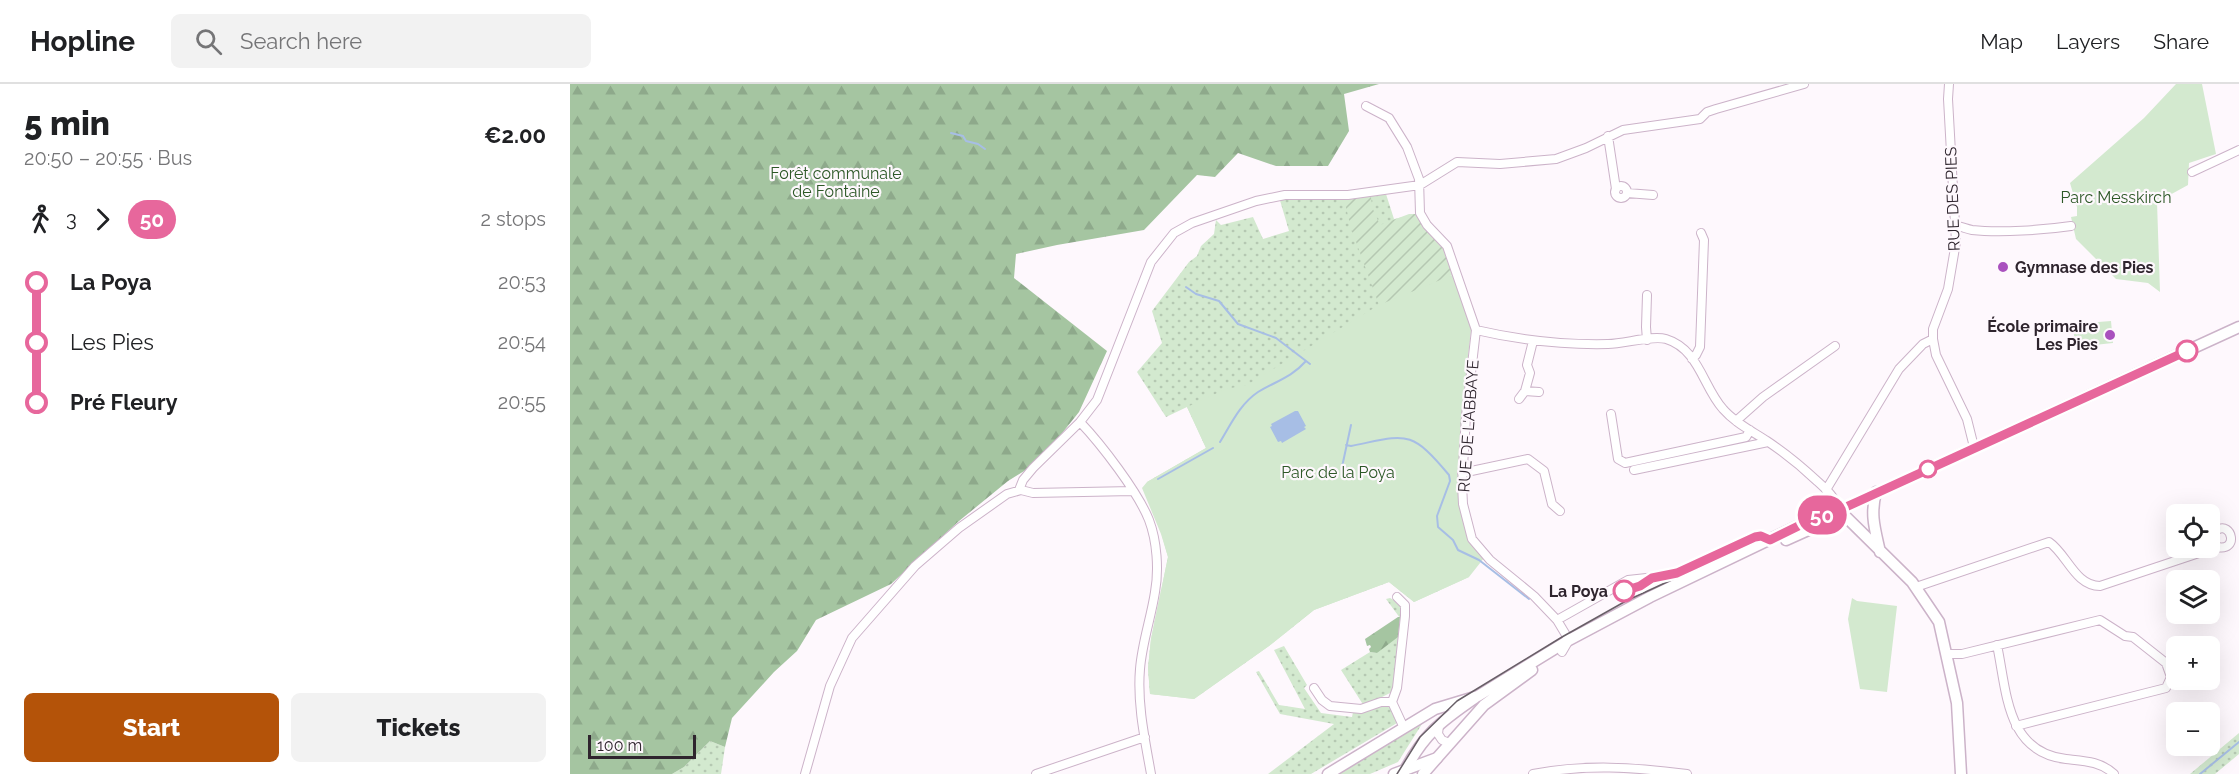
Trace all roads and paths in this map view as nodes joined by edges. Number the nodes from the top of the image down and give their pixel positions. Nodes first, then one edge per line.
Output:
1 (1804, 84) edge
2 (1949, 84) edge
3 (1366, 106) dead end
4 (1608, 136) junction
5 (2239, 150) edge
6 (2192, 172) dead end
7 (1420, 185) junction
8 (1653, 195) dead end
9 (1954, 226) junction
10 (2071, 226) dead end
11 (1969, 230) junction
12 (1701, 233) dead end
13 (1955, 237) junction
14 (1647, 295) dead end
15 (2239, 327) edge
16 (1476, 330) junction
17 (1647, 339) junction
18 (1933, 339) junction
19 (1533, 341) junction
20 (1835, 346) dead end
21 (1692, 359) junction
22 (1525, 390) junction
23 (1539, 392) dead end
24 (1519, 399) dead end
25 (1611, 414) dead end
26 (1736, 421) junction
27 (1080, 422) junction
28 (1750, 430) junction
29 (1768, 442) junction
30 (1974, 447) junction
31 (1634, 470) dead end
32 (1462, 473) junction
33 (1019, 490) junction
34 (1826, 490) junction
35 (1133, 491) junction
36 (1876, 492) junction
37 (1839, 510) junction
38 (1560, 511) dead end
39 (1770, 540) junction
40 (1880, 552) junction
41 (2184, 558) edge
42 (1916, 587) junction
43 (1397, 597) dead end
44 (1557, 620) junction
45 (1569, 640) junction
46 (1997, 645) junction
47 (1562, 652) junction
48 (1948, 660) junction
49 (1314, 688) dead end
50 (1478, 696) junction
51 (1392, 702) junction
52 (1454, 713) junction
53 (1417, 720) junction
54 (1439, 724) junction
55 (2016, 726) junction
56 (1404, 728) junction
57 (1460, 732) junction
58 (1145, 736) junction
59 (1449, 743) junction
60 (1437, 758) junction
61 (1405, 771) edge
62 (805, 774) edge
63 (1036, 774) edge
64 (1150, 774) edge
65 (1328, 774) edge
66 (1394, 774) edge
67 (1424, 774) edge
68 (1533, 774) edge
69 (1687, 774) edge
70 (1961, 774) edge
71 (2114, 774) edge

1 - 4 street
2 - 9 street, RUE DES PIES
3 - 7 street, RUE DE L'ABBAYE
4 - 7 street
4 - 8 street
5 - 6 street
7 - 16 street, RUE DE L'ABBAYE
7 - 27 street
9 - 11 street
9 - 13 street, RUE DES PIES
10 - 11 street
11 - 13 street
12 - 21 street
13 - 18 street, RUE DES PIES
14 - 17 street
15 - 30 main road
16 - 19 street
16 - 32 street, RUE DE L'ABBAYE
17 - 19 street
17 - 21 street
18 - 30 street
18 - 34 street
19 - 22 street
20 - 26 street
21 - 26 street
22 - 23 street
22 - 24 street
25 - 28 street
26 - 28 street
27 - 33 street
27 - 35 street
28 - 29 street
29 - 31 street
29 - 34 street
30 - 36 main road
32 - 38 street
32 - 44 street, RUE DE L'ABBAYE
33 - 35 street
33 - 62 street
34 - 37 street
35 - 58 street
36 - 37 main road
36 - 40 main road
37 - 39 main road
37 - 40 main road
37 - 47 main road
39 - 44 street
39 - 45 main road
40 - 42 main road
41 - 42 street
42 - 48 main road
43 - 51 street
44 - 45 street, RUE DE L'ABBAYE
45 - 47 street
45 - 50 main road
46 - 48 street
46 - 55 street
46 - 55 street
47 - 57 main road
48 - 70 main road
49 - 51 street
50 - 52 main road
50 - 53 main road
51 - 56 street
52 - 53 main road
52 - 54 main road
52 - 57 main road
53 - 56 main road
54 - 59 street
54 - 61 main road
55 - 71 street
56 - 65 main road
57 - 59 main road
58 - 63 street
58 - 64 street
59 - 60 main road
60 - 61 main road
60 - 67 main road
61 - 66 main road
68 - 69 street

